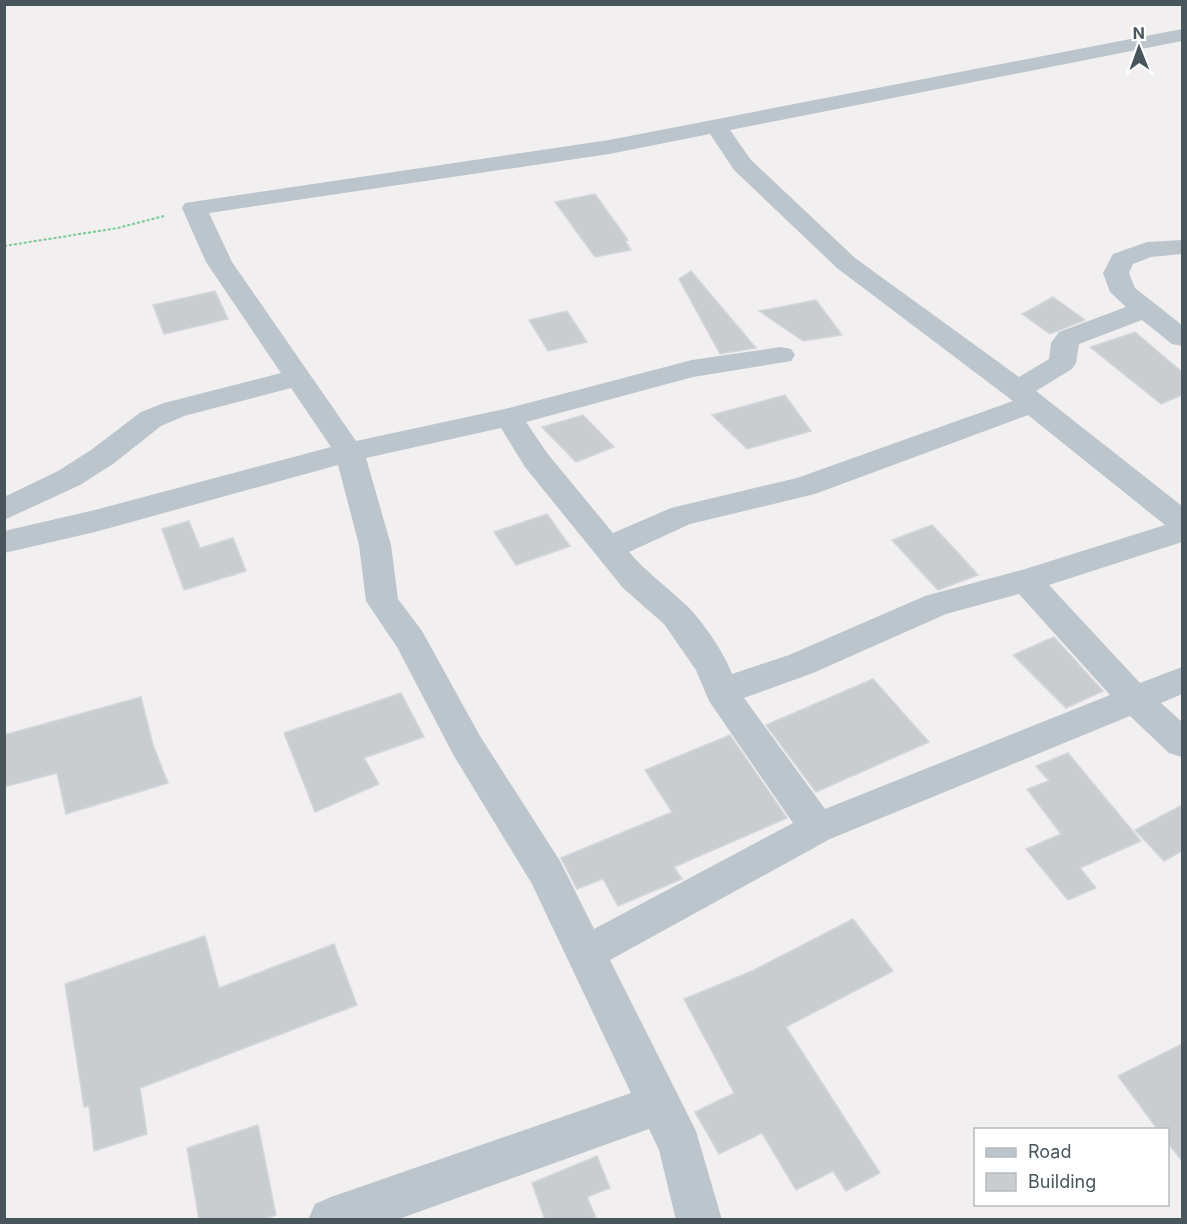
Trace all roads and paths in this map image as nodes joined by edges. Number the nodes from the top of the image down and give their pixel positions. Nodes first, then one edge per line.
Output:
1 (1182, 35) edge
2 (717, 127) junction
3 (194, 208) junction
4 (4, 246) edge
5 (1182, 247) edge
6 (1146, 309) junction
7 (1182, 338) edge
8 (780, 355) dead end
9 (298, 378) junction
10 (1025, 397) junction
11 (509, 417) junction
12 (349, 452) junction
13 (4, 510) edge
14 (1182, 522) edge
15 (1182, 531) edge
16 (4, 542) edge
17 (608, 548) junction
18 (1026, 581) junction
19 (1182, 680) edge
20 (721, 692) junction
21 (1136, 701) junction
22 (1182, 743) edge
23 (817, 828) junction
24 (586, 953) junction
25 (659, 1104) junction
26 (331, 1220) edge
27 (699, 1220) edge

1 - 2 street
2 - 3 street
2 - 10 street
3 - 4 path
3 - 9 street
5 - 6 street
6 - 7 street
6 - 10 street
8 - 11 street
9 - 12 street
9 - 13 street
10 - 14 street
10 - 17 street
11 - 12 street
11 - 17 street
12 - 16 street
12 - 24 street
15 - 18 street
17 - 20 street
18 - 20 street
18 - 21 street
19 - 21 street
20 - 23 street
21 - 22 street
21 - 23 street
23 - 24 street
24 - 25 street
25 - 26 street
25 - 27 street

